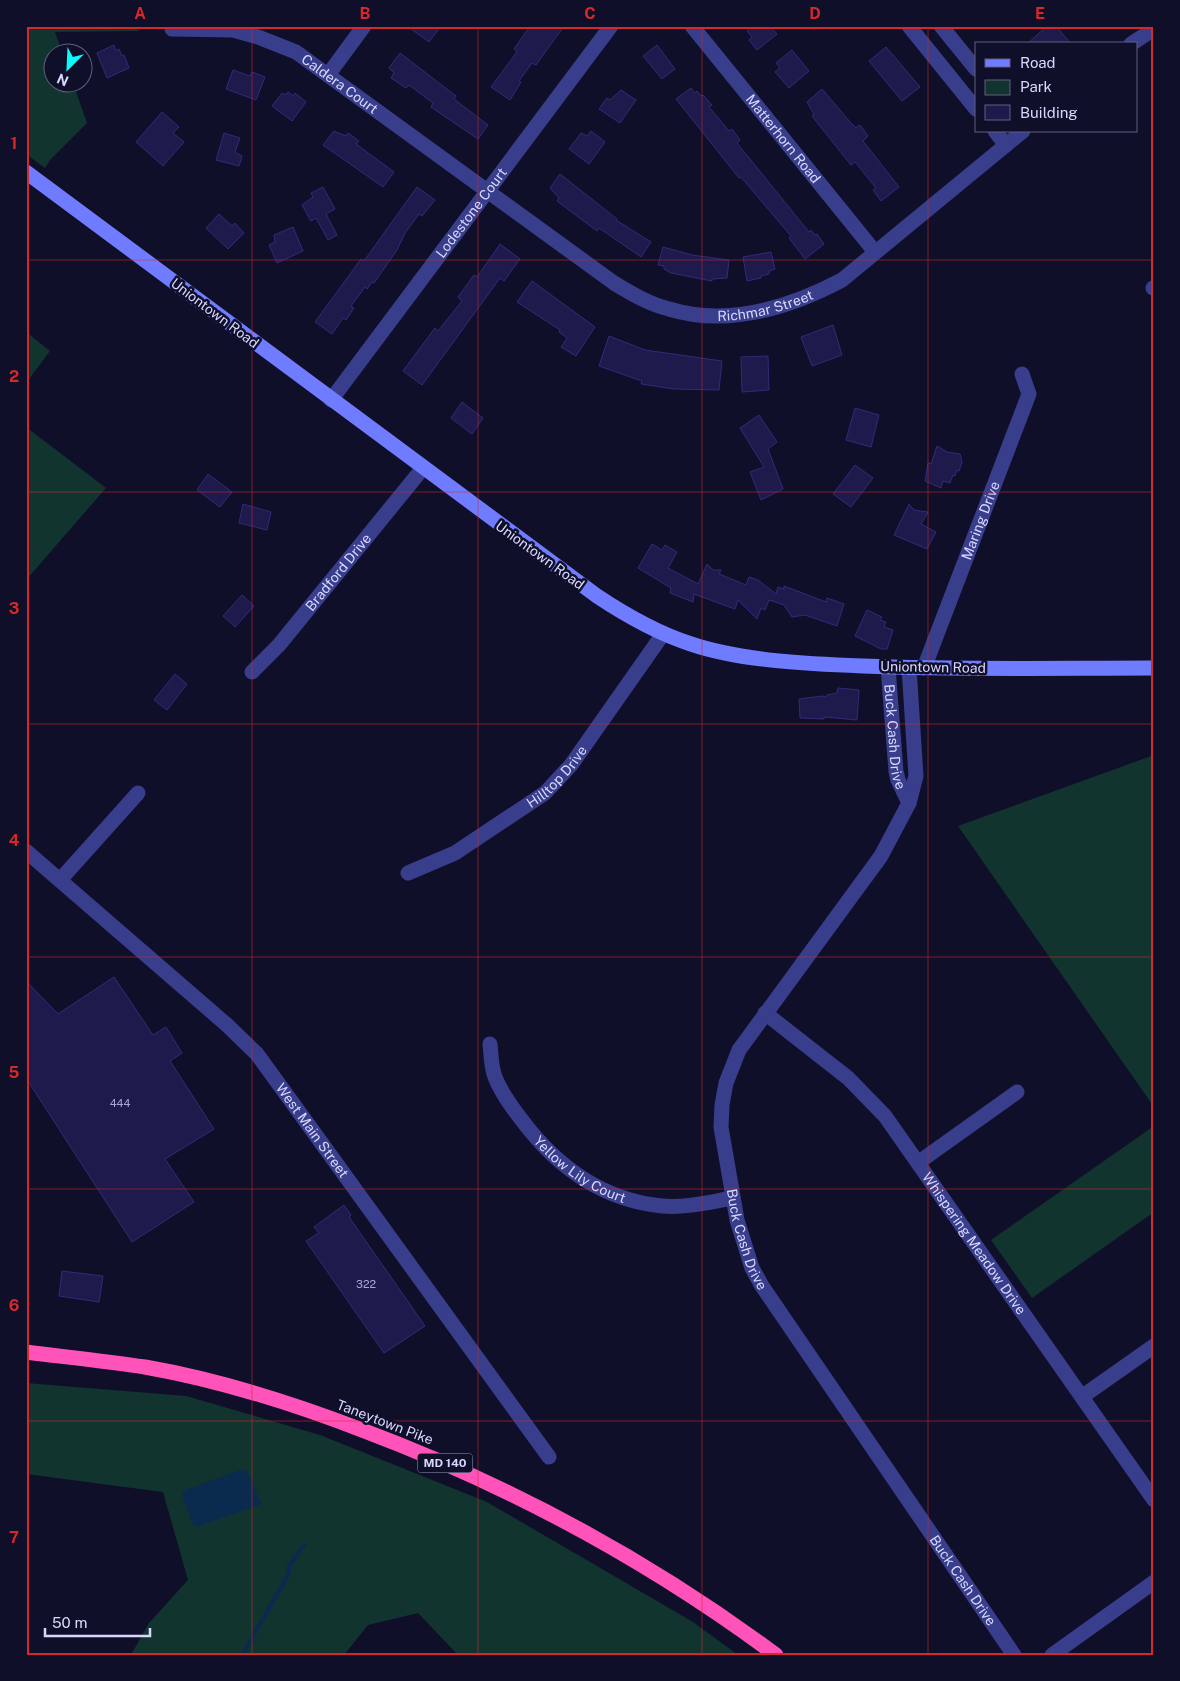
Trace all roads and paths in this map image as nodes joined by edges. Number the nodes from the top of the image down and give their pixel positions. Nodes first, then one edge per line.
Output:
1 (364, 26) edge
2 (611, 26) edge
3 (692, 26) edge
4 (909, 26) edge
5 (941, 26) edge
6 (172, 29) dead end
7 (1154, 30) edge
8 (1134, 42) edge
9 (975, 68) edge
10 (328, 75) junction
11 (975, 108) edge
12 (996, 132) edge
13 (1022, 132) edge
14 (1006, 145) junction
15 (26, 172) edge
16 (486, 193) junction
17 (875, 252) junction
18 (1022, 374) dead end
19 (331, 400) junction
20 (422, 468) junction
21 (663, 634) junction
22 (888, 667) junction
23 (916, 668) junction
24 (1154, 668) edge
25 (252, 672) dead end
26 (138, 792) dead end
27 (909, 803) junction
28 (26, 851) edge
29 (408, 873) dead end
30 (60, 880) junction
31 (765, 1013) junction
32 (490, 1044) dead end
33 (1017, 1092) dead end
34 (919, 1162) junction
35 (733, 1198) junction
36 (1154, 1346) edge
37 (26, 1352) edge
38 (1083, 1396) junction
39 (549, 1457) dead end
40 (1154, 1500) edge
41 (1154, 1582) edge
42 (776, 1655) edge
43 (1014, 1655) edge
44 (1052, 1655) edge

1 - 10 street
2 - 16 street, Lodestone Court
3 - 17 street, Matterhorn Road
4 - 11 street
5 - 9 street
6 - 10 street, Caldera Court
7 - 8 street
10 - 16 street, Caldera Court
12 - 14 street
13 - 14 street, Richmar Street
14 - 17 street, Richmar Street
15 - 19 main road, Uniontown Road
16 - 17 street, Richmar Street
16 - 19 street, Lodestone Court
18 - 23 street, Maring Drive
19 - 20 main road, Uniontown Road
20 - 21 main road, Uniontown Road
20 - 25 street, Bradford Drive
21 - 22 main road, Uniontown Road
21 - 29 street, Hilltop Drive
22 - 23 main road, Uniontown Road
22 - 27 street, Buck Cash Drive
23 - 24 main road, Uniontown Road
23 - 27 street, Buck Cash Drive
26 - 30 street
27 - 31 street, Buck Cash Drive
28 - 30 street, West Main Street
30 - 39 street, West Main Street
31 - 34 street, Whispering Meadow Drive
31 - 35 street, Buck Cash Drive
32 - 35 street, Yellow Lily Court
33 - 34 street
34 - 38 street, Whispering Meadow Drive
35 - 43 street, Buck Cash Drive
36 - 38 street
37 - 42 highway, Taneytown Pike / MD 140
38 - 40 street, Whispering Meadow Drive
41 - 44 street

